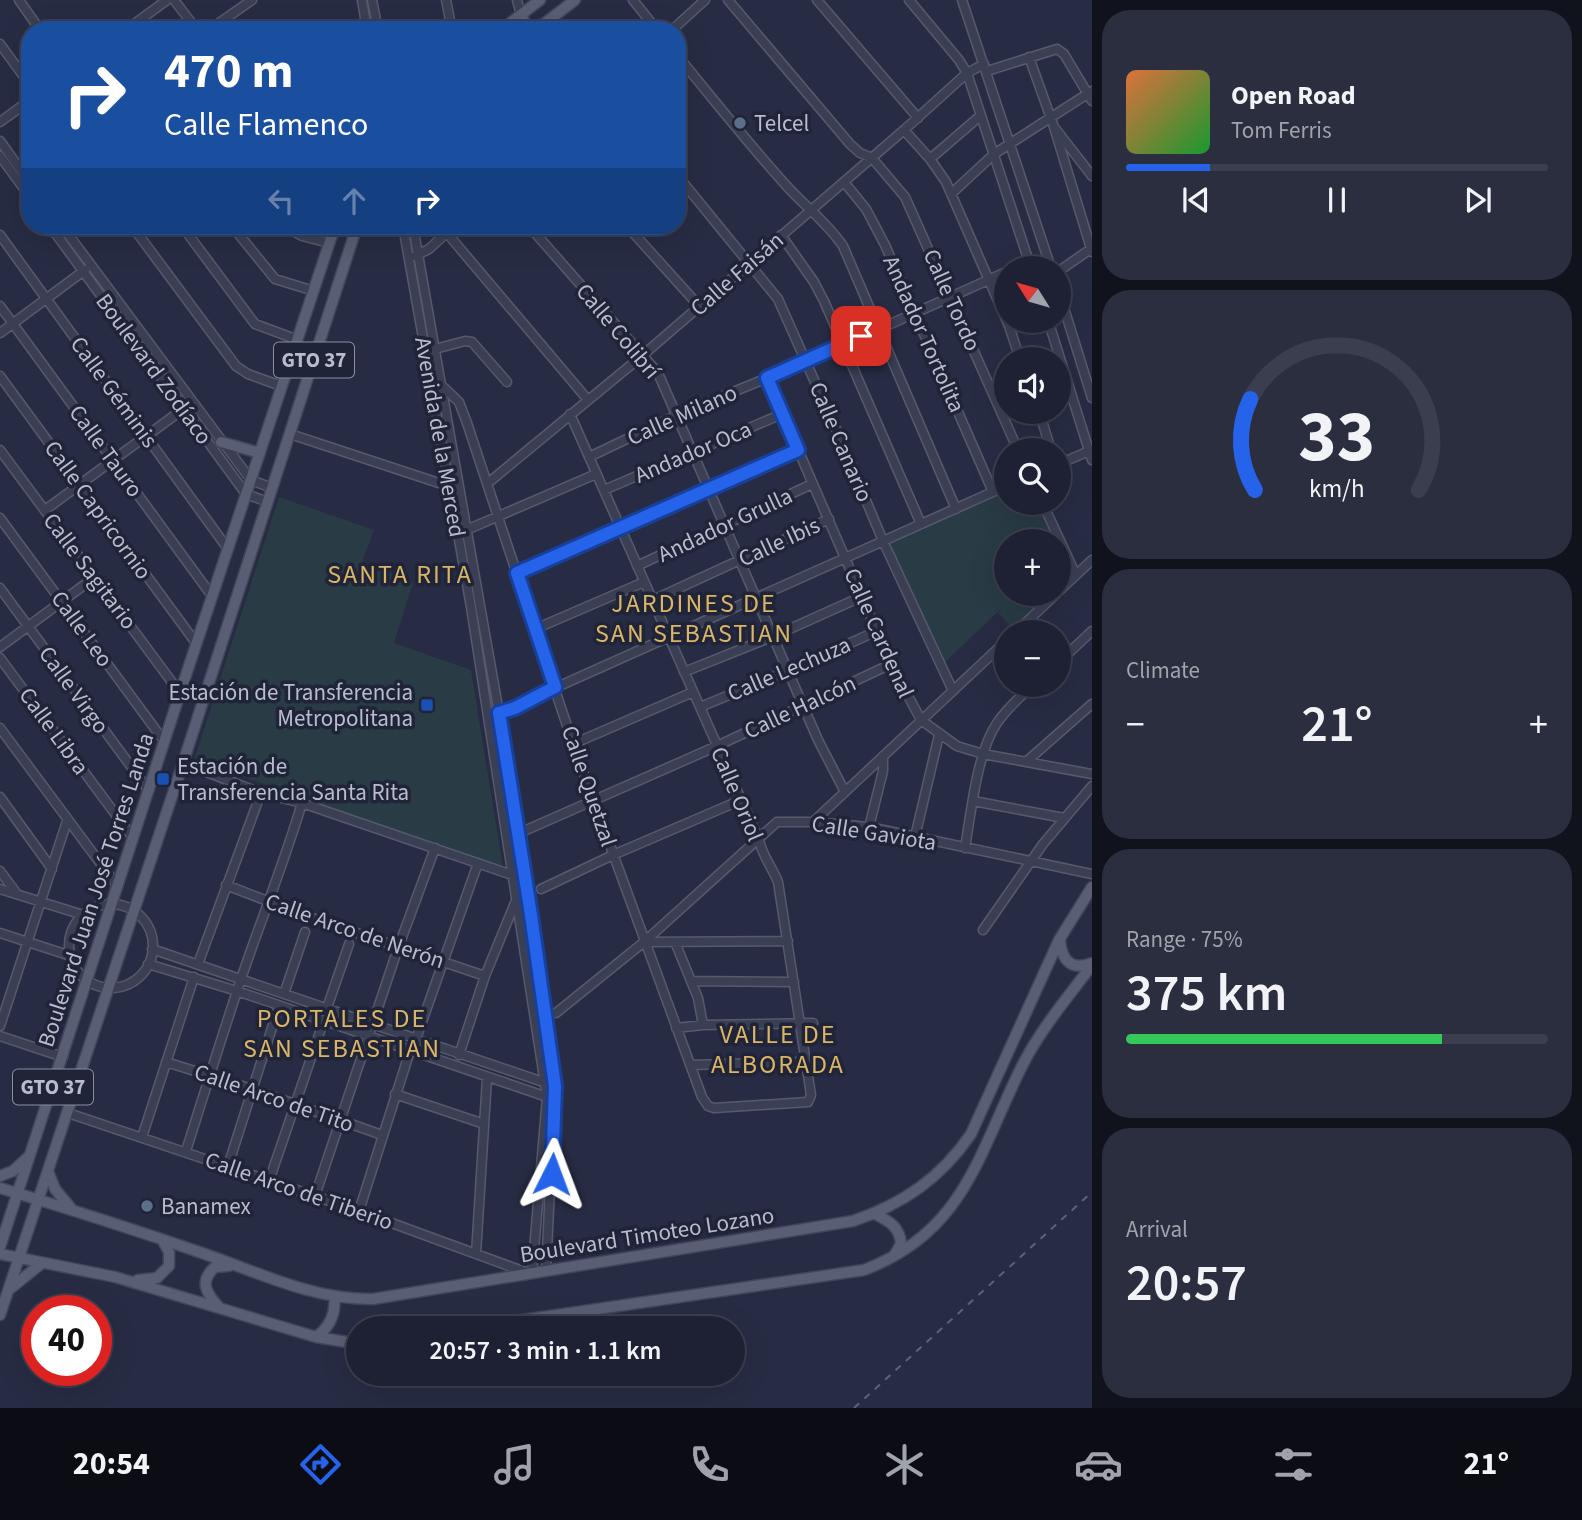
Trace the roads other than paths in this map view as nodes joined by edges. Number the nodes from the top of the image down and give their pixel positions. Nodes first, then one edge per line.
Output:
1 (19, 0) edge
2 (167, 0) edge
3 (174, 0) edge
4 (252, 0) edge
5 (362, 0) edge
6 (372, 0) edge
7 (446, 0) edge
8 (517, 0) edge
9 (540, 0) edge
10 (575, 0) edge
11 (633, 0) edge
12 (705, 0) edge
13 (728, 0) edge
14 (817, 0) edge
15 (909, 0) edge
16 (962, 0) edge
17 (521, 15) junction
18 (550, 20) edge
19 (34, 21) edge
20 (144, 21) edge
21 (190, 21) edge
22 (222, 21) edge
23 (366, 21) edge
24 (376, 21) edge
25 (450, 21) edge
26 (515, 21) edge
27 (524, 21) edge
28 (650, 21) edge
29 (682, 21) edge
30 (0, 44) edge
31 (1029, 57) junction
32 (686, 66) edge
33 (978, 69) junction
34 (21, 73) edge
35 (1090, 95) edge
36 (21, 107) edge
37 (980, 116) junction
38 (918, 118) junction
39 (0, 122) edge
40 (1052, 123) junction
41 (904, 130) junction
42 (0, 141) edge
43 (1003, 148) junction
44 (0, 156) edge
45 (872, 158) junction
46 (930, 159) junction
47 (21, 170) edge
48 (1092, 176) edge
49 (844, 182) junction
50 (21, 185) edge
51 (686, 186) edge
52 (951, 194) junction
53 (811, 209) junction
54 (0, 235) edge
55 (57, 235) edge
56 (69, 235) edge
57 (139, 235) edge
58 (189, 235) edge
59 (239, 235) edge
60 (300, 235) edge
61 (332, 235) edge
62 (354, 235) edge
63 (405, 235) edge
64 (415, 235) edge
65 (443, 235) edge
66 (455, 235) edge
67 (537, 235) edge
68 (635, 235) edge
69 (780, 235) junction
70 (329, 243) junction
71 (1092, 250) edge
72 (419, 255) junction
73 (1029, 256) edge
74 (1046, 256) edge
75 (410, 258) junction
76 (749, 262) junction
77 (1071, 263) edge
78 (91, 265) junction
79 (83, 271) junction
80 (994, 277) edge
81 (989, 279) junction
82 (314, 291) junction
83 (950, 296) junction
84 (46, 299) junction
85 (0, 306) edge
86 (699, 307) junction
87 (915, 312) junction
88 (13, 323) junction
89 (1071, 325) edge
90 (879, 328) junction
91 (0, 333) edge
92 (1052, 333) edge
93 (298, 340) junction
94 (843, 345) junction
95 (1015, 347) edge
96 (435, 349) junction
97 (643, 355) junction
98 (806, 362) junction
99 (1088, 372) edge
100 (0, 376) edge
101 (767, 378) junction
102 (507, 382) dead end
103 (440, 384) junction
104 (281, 386) junction
105 (1092, 398) edge
106 (588, 400) junction
107 (183, 409) junction
108 (570, 414) junction
109 (782, 414) junction
110 (677, 415) junction
111 (149, 434) junction
112 (290, 434) junction
113 (1013, 438) edge
114 (221, 442) junction
115 (0, 450) edge
116 (798, 450) junction
117 (260, 453) junction
118 (692, 453) junction
119 (1091, 456) edge
120 (589, 457) junction
121 (113, 460) junction
122 (1071, 461) edge
123 (596, 474) junction
124 (251, 480) junction
125 (488, 483) junction
126 (80, 484) junction
127 (812, 484) junction
128 (448, 486) junction
129 (272, 488) junction
130 (709, 489) junction
131 (604, 490) junction
132 (993, 492) joint
133 (246, 494) junction
134 (268, 502) junction
135 (956, 509) junction
136 (44, 510) junction
137 (1048, 515) edge
138 (498, 517) junction
139 (0, 518) edge
140 (829, 519) junction
141 (725, 524) junction
142 (921, 524) junction
143 (621, 528) junction
144 (462, 531) junction
145 (883, 541) junction
146 (228, 549) junction
147 (846, 558) junction
148 (1092, 560) edge
149 (741, 561) junction
150 (637, 566) junction
151 (517, 573) junction
152 (1076, 575) junction
153 (95, 577) junction
154 (1071, 580) edge
155 (644, 582) junction
156 (0, 588) edge
157 (212, 596) junction
158 (863, 596) junction
159 (758, 598) junction
160 (653, 600) junction
161 (62, 601) junction
162 (1043, 606) edge
163 (1029, 620) edge
164 (28, 626) junction
165 (535, 629) junction
166 (877, 631) junction
167 (1092, 631) edge
168 (774, 636) junction
169 (669, 637) junction
170 (196, 643) junction
171 (0, 647) edge
172 (1071, 651) edge
173 (994, 652) edge
174 (0, 658) edge
175 (891, 664) junction
176 (790, 670) junction
177 (684, 672) junction
178 (555, 687) junction
179 (953, 691) junction
180 (693, 692) junction
181 (180, 693) junction
182 (1022, 697) edge
183 (1092, 704) edge
184 (700, 706) junction
185 (805, 706) junction
186 (499, 713) junction
187 (921, 720) junction
188 (0, 729) edge
189 (939, 735) junction
190 (164, 741) junction
191 (573, 744) junction
192 (717, 746) junction
193 (984, 754) junction
194 (883, 756) junction
195 (1027, 761) junction
196 (183, 763) junction
197 (1092, 774) edge
198 (1092, 786) edge
199 (149, 791) junction
200 (845, 792) junction
201 (261, 793) junction
202 (0, 797) edge
203 (593, 799) junction
204 (741, 800) junction
205 (973, 801) junction
206 (302, 803) junction
207 (1064, 818) junction
208 (67, 821) junction
209 (813, 822) junction
210 (869, 827) junction
211 (517, 832) junction
212 (915, 837) junction
213 (133, 838) junction
214 (759, 839) junction
215 (435, 848) junction
216 (965, 848) junction
217 (613, 855) junction
218 (1030, 862) junction
219 (478, 863) junction
220 (52, 869) junction
221 (0, 871) edge
222 (525, 874) junction
223 (1092, 874) edge
224 (513, 876) junction
225 (226, 885) junction
226 (118, 887) junction
227 (1092, 887) edge
228 (0, 889) edge
229 (541, 889) dead end
230 (17, 894) junction
231 (517, 898) junction
232 (268, 901) junction
233 (41, 903) junction
234 (113, 904) junction
235 (135, 911) junction
236 (83, 915) junction
237 (983, 930) dead end
238 (305, 932) dead end
239 (0, 933) edge
240 (1059, 940) junction
241 (788, 941) junction
242 (28, 942) junction
243 (644, 942) junction
244 (675, 942) junction
245 (349, 944) dead end
246 (398, 948) junction
247 (152, 949) junction
248 (71, 956) junction
249 (442, 961) junction
250 (148, 964) junction
251 (198, 964) junction
252 (1092, 964) edge
253 (485, 976) junction
254 (194, 977) junction
255 (241, 979) junction
256 (88, 980) junction
257 (691, 981) junction
258 (794, 982) junction
259 (108, 987) junction
260 (237, 991) junction
261 (284, 994) junction
262 (279, 1006) junction
263 (327, 1008) junction
264 (556, 1013) dead end
265 (324, 1020) junction
266 (799, 1023) junction
267 (813, 1023) dead end
268 (373, 1024) junction
269 (703, 1025) junction
270 (0, 1026) edge
271 (676, 1028) junction
272 (0, 1037) edge
273 (369, 1037) junction
274 (416, 1039) junction
275 (410, 1051) junction
276 (459, 1055) junction
277 (63, 1057) junction
278 (166, 1062) junction
279 (805, 1062) junction
280 (690, 1065) junction
281 (211, 1075) junction
282 (487, 1078) junction
283 (545, 1083) junction
284 (555, 1086) junction
285 (253, 1089) junction
286 (395, 1094) junction
287 (547, 1097) junction
288 (556, 1100) junction
289 (295, 1104) junction
290 (714, 1108) joint
291 (68, 1113) junction
292 (339, 1119) junction
293 (484, 1124) junction
294 (382, 1135) junction
295 (142, 1137) junction
296 (186, 1151) junction
297 (32, 1152) junction
298 (228, 1166) junction
299 (48, 1171) junction
300 (0, 1177) edge
301 (270, 1181) junction
302 (0, 1188) edge
303 (17, 1193) junction
304 (315, 1196) junction
305 (39, 1199) junction
306 (359, 1211) junction
307 (79, 1213) junction
308 (874, 1214) junction
309 (163, 1241) junction
310 (0, 1247) edge
311 (0, 1254) edge
312 (476, 1254) junction
313 (19, 1259) junction
314 (42, 1263) junction
315 (883, 1263) junction
316 (237, 1266) junction
317 (546, 1271) junction
318 (530, 1273) junction
319 (130, 1281) junction
320 (8, 1291) junction
321 (334, 1297) junction
322 (220, 1308) junction
323 (0, 1315) edge
324 (558, 1316) edge
325 (316, 1337) junction
326 (346, 1342) edge

1 - 19 street
2 - 20 street
3 - 21 street
4 - 22 street
5 - 23 street
6 - 24 street
7 - 25 street
8 - 17 street
9 - 17 main road
10 - 18 main road
11 - 28 street
12 - 29 street
13 - 45 street, Calle Tordo
14 - 38 street
15 - 33 street
16 - 33 street
17 - 26 main road
17 - 27 main road
30 - 34 street
31 - 33 street
31 - 35 street
31 - 40 street
32 - 53 street
33 - 37 street
33 - 38 street, Calle Faisán
33 - 43 street
35 - 40 street
36 - 39 street
37 - 43 street
37 - 46 street
38 - 41 street, Calle Faisán
40 - 43 street
40 - 48 street
40 - 71 street
41 - 45 street, Calle Faisán
41 - 46 street
42 - 47 street
43 - 52 street
43 - 73 street
43 - 74 street
44 - 50 street
45 - 49 street, Calle Faisán
45 - 83 street, Calle Tordo
46 - 52 street
49 - 53 street, Calle Faisán
49 - 87 street, Andador Tortolita
51 - 76 street, Calle Canario
52 - 81 street
53 - 69 street, Calle Faisán
53 - 90 street
54 - 84 street, Calle Géminis
55 - 79 street, Boulevard Zodíaco
56 - 78 street, Boulevard Zodíaco
57 - 104 street
58 - 93 street
59 - 82 street
60 - 70 street
61 - 70 main road, Boulevard Juan José Torres Landa / GTO 37
62 - 112 main road, Boulevard Juan José Torres Landa / GTO 37
63 - 75 street, Avenida de la Merced
64 - 72 street, Avenida de la Merced
65 - 72 street
66 - 106 street
67 - 97 street, Calle Colibrí
68 - 86 street
69 - 76 street, Calle Faisán
69 - 94 street
70 - 82 main road, Boulevard Juan José Torres Landa / GTO 37
71 - 77 street
72 - 75 street
72 - 96 street, Avenida de la Merced
75 - 128 street, Avenida de la Merced
76 - 86 street, Calle Faisán
76 - 98 street, Calle Canario
78 - 79 street
78 - 114 street, Boulevard Zodíaco
79 - 84 street
79 - 107 street, Boulevard Zodíaco
80 - 81 street, Calle Milano
81 - 83 street, Calle Milano
81 - 95 street
82 - 93 main road, Boulevard Juan José Torres Landa / GTO 37
83 - 87 street, Calle Milano
83 - 113 street, Calle Tordo
84 - 88 street
84 - 111 street, Calle Géminis
85 - 88 street, Calle Tauro
86 - 97 street, Calle Faisán
87 - 90 street, Calle Milano
87 - 132 street, Andador Tortolita
88 - 91 street
88 - 121 street, Calle Tauro
89 - 99 street
90 - 94 street, Calle Milano
90 - 135 street
92 - 119 street
93 - 104 main road, Boulevard Juan José Torres Landa / GTO 37
94 - 98 street, Calle Milano
94 - 142 street
96 - 102 street
96 - 103 street, Avenida de la Merced
97 - 106 street, Calle Faisán
97 - 110 street, Calle Colibrí
98 - 101 street, Calle Milano
98 - 145 street, Calle Canario
99 - 105 street
100 - 126 street, Calle Capricornio
101 - 109 street, Calle Cardenal
101 - 110 street, Calle Milano
103 - 125 street, Calle Quetzal
103 - 144 street, Avenida de la Merced
104 - 117 main road, Boulevard Juan José Torres Landa / GTO 37
106 - 108 street, Calle Faisán
107 - 111 street
107 - 133 street, Boulevard Zodíaco
108 - 120 street, Calle Oriol
108 - 125 street, Calle Faisán
109 - 116 street, Calle Cardenal
109 - 118 street, Andador Oca
110 - 118 street, Calle Colibrí
110 - 120 street, Calle Milano
111 - 121 street
111 - 146 street, Calle Géminis
112 - 128 street
112 - 129 main road, Boulevard Juan José Torres Landa / GTO 37
114 - 117 main road
114 - 124 street, Boulevard Zodíaco
115 - 136 street, Calle Sagitario
116 - 127 street, Calle Cardenal
116 - 130 street
117 - 124 main road, Boulevard Juan José Torres Landa / GTO 37
118 - 130 street, Calle Colibrí
118 - 131 street, Andador Oca
119 - 122 street
120 - 123 street, Calle Oriol
121 - 126 street
121 - 157 street, Calle Tauro
123 - 131 street, Calle Oriol
123 - 138 street
124 - 129 street
124 - 133 main road, Boulevard Juan José Torres Landa / GTO 37
125 - 138 street, Calle Quetzal
126 - 136 street
126 - 170 street, Calle Capricornio
127 - 140 street, Calle Cardenal
127 - 141 street, Andador Grulla
128 - 144 street, Avenida de la Merced
129 - 134 main road, Boulevard Juan José Torres Landa / GTO 37
130 - 141 street, Calle Colibrí
130 - 143 street
131 - 143 street, Calle Oriol
132 - 135 street
133 - 134 street
133 - 146 main road, Boulevard Juan José Torres Landa / GTO 37
134 - 196 main road, Boulevard Juan José Torres Landa / GTO 37
135 - 142 street
136 - 153 street, Calle Sagitario
137 - 152 street
138 - 144 street
138 - 151 street, Calle Quetzal
139 - 161 street, Calle Leo
140 - 147 street, Calle Cardenal
140 - 149 street, Calle Ibis
141 - 149 street, Calle Colibrí
141 - 150 street, Andador Grulla
142 - 145 street
143 - 150 street, Calle Oriol
143 - 151 street
144 - 186 street, Avenida de la Merced
144 - 224 street, Avenida de la Merced
145 - 147 street
145 - 179 street, Calle Canario
146 - 157 main road, Boulevard Juan José Torres Landa / GTO 37
147 - 158 street, Calle Cardenal
147 - 159 street
148 - 152 street
149 - 159 street, Calle Colibrí
149 - 160 street, Calle Ibis
150 - 155 street, Calle Oriol
151 - 165 street, Calle Quetzal
152 - 154 street
153 - 161 street
153 - 181 street, Calle Sagitario
155 - 160 street, Calle Oriol
155 - 165 street
156 - 164 street, Calle Virgo
157 - 170 main road, Boulevard Juan José Torres Landa / GTO 37
158 - 166 street, Calle Cardenal
158 - 168 street
159 - 168 street, Calle Colibrí
159 - 169 street
160 - 169 street, Calle Oriol
161 - 164 street
161 - 190 street, Calle Leo
162 - 163 street
164 - 171 street
164 - 199 street, Calle Virgo
165 - 178 street, Calle Quetzal
166 - 175 street, Calle Cardenal
166 - 176 street, Calle Lechuza
167 - 172 street
168 - 176 street, Calle Colibrí
168 - 177 street
169 - 177 street, Calle Oriol
169 - 178 street
170 - 181 main road, Boulevard Juan José Torres Landa / GTO 37
173 - 179 street
174 - 213 street, Calle Libra
175 - 185 street, Calle Halcón
175 - 187 street, Calle Cardenal
176 - 184 street, Calle Lechuza
176 - 185 street, Calle Colibrí
177 - 180 street, Calle Oriol
178 - 186 street
178 - 191 street, Calle Quetzal
179 - 187 street
180 - 184 street, Calle Oriol
180 - 191 street
181 - 190 main road, Boulevard Juan José Torres Landa / GTO 37
182 - 193 street
183 - 195 street
184 - 192 street, Calle Oriol
185 - 192 street, Calle Halcón
185 - 200 street, Calle Colibrí
186 - 211 street, Avenida de la Merced
187 - 189 street, Calle Cardenal
187 - 194 street
188 - 208 street
189 - 193 street, Calle Cardenal
189 - 212 street
190 - 199 main road, Boulevard Juan José Torres Landa / GTO 37
191 - 203 street, Calle Quetzal
192 - 203 street, Calle Halcón
192 - 204 street, Calle Oriol
193 - 195 street, Calle Cardenal
193 - 205 street
194 - 200 street
194 - 210 street
195 - 197 street, Calle Cardenal
196 - 201 street
196 - 235 main road, Boulevard Juan José Torres Landa / GTO 37
198 - 207 street
199 - 213 main road, Boulevard Juan José Torres Landa / GTO 37
200 - 209 street
201 - 206 street
201 - 225 street
202 - 220 street
203 - 211 street, Calle Halcón
203 - 217 street, Calle Quetzal
204 - 214 street, Calle Oriol
204 - 217 street
205 - 207 street
205 - 216 street
206 - 215 street
206 - 232 street
207 - 218 street
208 - 220 street
208 - 226 street
209 - 210 street, Calle Gaviota
209 - 214 street, Calle Gaviota
210 - 212 street, Calle Gaviota
211 - 222 street, Avenida de la Merced
212 - 216 street, Calle Gaviota
213 - 226 main road, Boulevard Juan José Torres Landa / GTO 37
214 - 241 street, Calle Oriol
214 - 243 street, Calle Gaviota
215 - 219 street
215 - 246 street
216 - 218 street, Calle Gaviota
217 - 229 street
217 - 243 street, Calle Quetzal
218 - 223 street, Calle Gaviota
218 - 237 street
219 - 224 street
219 - 249 street
220 - 233 street
221 - 230 street
222 - 224 street
222 - 284 street, Avenida de la Merced
224 - 231 street, Avenida de la Merced
225 - 232 street, Calle Arco de Nerón
225 - 251 street
226 - 234 main road, Boulevard Juan José Torres Landa / GTO 37
227 - 240 main road, Boulevard Timoteo Lozano
228 - 230 street
230 - 233 street
231 - 253 street
231 - 283 street, Avenida de la Merced
232 - 246 street, Calle Arco de Nerón
232 - 255 street
233 - 236 street
233 - 242 street
234 - 235 street
234 - 236 street
234 - 256 main road, Boulevard Juan José Torres Landa / GTO 37
235 - 247 street
235 - 259 main road, Boulevard Juan José Torres Landa / GTO 37
236 - 248 street
238 - 261 street
239 - 242 street
240 - 252 main road
240 - 308 main road, Boulevard Timoteo Lozano
241 - 244 street
241 - 258 street, Calle Oriol
242 - 248 street
242 - 270 street
243 - 244 street
243 - 264 street, Calle Gaviota
243 - 271 street, Calle Quetzal
244 - 257 street
245 - 263 street
246 - 249 street, Calle Arco de Nerón
246 - 268 street
247 - 250 street
247 - 251 street
248 - 256 street
249 - 253 street, Calle Arco de Nerón
249 - 274 street
250 - 254 street
250 - 259 street
251 - 255 street
252 - 315 main road
253 - 276 street
254 - 260 street
254 - 278 street
255 - 260 street
255 - 261 street
256 - 259 street
256 - 277 main road, Boulevard Juan José Torres Landa / GTO 37
257 - 258 street
257 - 269 street
258 - 266 street, Calle Oriol
259 - 291 main road, Boulevard Juan José Torres Landa / GTO 37
260 - 262 street
260 - 281 street
261 - 263 street
262 - 265 street
262 - 285 street
263 - 268 street
265 - 273 street
265 - 289 street
266 - 267 street
266 - 269 street
266 - 279 street, Calle Oriol
268 - 273 street
268 - 274 street
269 - 271 street
271 - 280 street, Calle Quetzal
272 - 277 street
273 - 275 street
273 - 292 street
274 - 276 street
275 - 282 street
275 - 286 street
276 - 283 street
277 - 297 main road, Boulevard Juan José Torres Landa / GTO 37
278 - 281 street, Calle Arco de Tito
278 - 295 street
279 - 280 street
279 - 290 street, Calle Oriol
280 - 290 street, Calle Quetzal
281 - 285 street, Calle Arco de Tito
281 - 296 street
282 - 287 street
282 - 293 street
283 - 284 street
283 - 287 street, Avenida de la Merced
284 - 288 street, Avenida de la Merced
285 - 289 street, Calle Arco de Tito
285 - 298 street
286 - 293 street
286 - 294 street
287 - 288 street
287 - 318 street, Avenida de la Merced
288 - 317 street, Avenida de la Merced
289 - 292 street, Calle Arco de Tito
289 - 301 street
291 - 295 street, Calle Arco de Tiberio
291 - 299 main road, Boulevard Juan José Torres Landa / GTO 37
292 - 294 street, Calle Arco de Tito
292 - 304 street
293 - 312 street
294 - 306 street
295 - 296 street, Calle Arco de Tiberio
296 - 298 street, Calle Arco de Tiberio
297 - 300 main road
297 - 303 main road, Boulevard Juan José Torres Landa / GTO 37
298 - 301 street, Calle Arco de Tiberio
299 - 305 main road, Boulevard Juan José Torres Landa / GTO 37
299 - 307 main road
301 - 304 street, Calle Arco de Tiberio
302 - 303 main road, Boulevard Timoteo Lozano
303 - 305 main road, Boulevard Timoteo Lozano
303 - 310 main road, Boulevard Juan José Torres Landa / GTO 37
304 - 306 street, Calle Arco de Tiberio
305 - 307 main road, Boulevard Timoteo Lozano
305 - 313 main road, Boulevard Juan José Torres Landa / GTO 37
306 - 312 street, Calle Arco de Tiberio
307 - 309 main road, Boulevard Timoteo Lozano
308 - 315 main road
308 - 317 main road, Boulevard Timoteo Lozano
309 - 316 main road, Boulevard Timoteo Lozano
309 - 319 main road
311 - 313 main road
312 - 318 street, Calle Arco de Tiberio
313 - 314 main road
313 - 320 main road, Boulevard Juan José Torres Landa / GTO 37
314 - 319 main road
314 - 320 main road
315 - 324 main road
316 - 321 main road, Boulevard Timoteo Lozano
316 - 322 main road
317 - 318 main road, Boulevard Timoteo Lozano
318 - 321 main road, Boulevard Timoteo Lozano
319 - 322 main road
320 - 323 main road, Boulevard Juan José Torres Landa / GTO 37
321 - 325 main road
322 - 325 main road
325 - 326 main road

